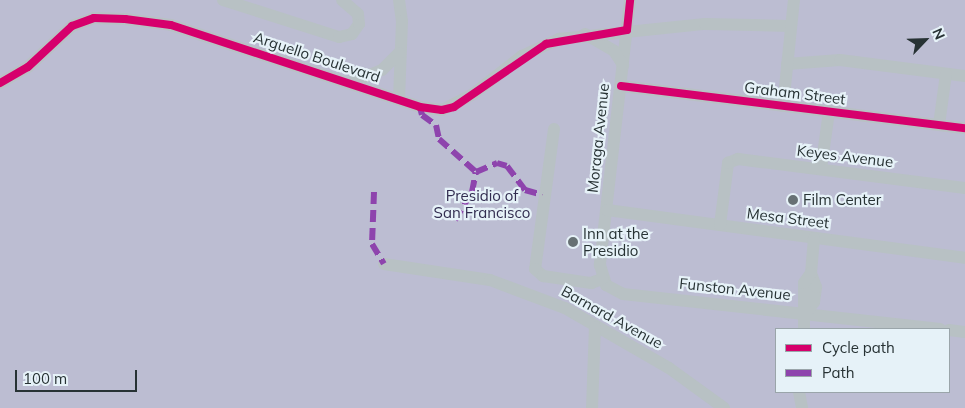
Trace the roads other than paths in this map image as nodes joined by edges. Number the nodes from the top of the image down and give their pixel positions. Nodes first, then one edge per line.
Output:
1 (223, 0) edge
2 (342, 0) edge
3 (398, 0) edge
4 (630, 0) edge
5 (794, 0) edge
6 (790, 26) junction
7 (626, 30) junction
8 (585, 34) junction
9 (399, 53) junction
10 (787, 64) junction
11 (623, 65) junction
12 (813, 65) junction
13 (946, 74) junction
14 (965, 76) edge
15 (785, 79) junction
16 (352, 82) junction
17 (0, 83) edge
18 (621, 86) junction
19 (399, 98) junction
20 (783, 106) junction
21 (828, 111) junction
22 (939, 125) junction
23 (554, 128) dead end
24 (965, 128) edge
25 (821, 169) junction
26 (965, 188) edge
27 (606, 210) junction
28 (720, 226) junction
29 (814, 238) junction
30 (965, 258) edge
31 (384, 264) dead end
32 (602, 279) junction
33 (806, 313) junction
34 (596, 326) junction
35 (804, 328) edge
36 (932, 328) edge
37 (950, 330) edge
38 (965, 332) edge
39 (799, 393) edge
40 (592, 408) edge
41 (724, 408) edge
42 (802, 408) edge

1 - 2 street
3 - 9 street
4 - 7 street, Moraga Avenue
5 - 6 street
6 - 7 street, Arguello Boulevard
6 - 10 street
7 - 8 street, Arguello Boulevard
7 - 11 street, Moraga Avenue
8 - 11 street
8 - 19 street, Arguello Boulevard
9 - 16 street
9 - 19 street
10 - 12 street
10 - 15 street
11 - 18 street, Moraga Avenue
12 - 13 street
12 - 15 street
13 - 14 street
13 - 22 street
15 - 20 street
16 - 17 street, Arguello Boulevard
16 - 19 street, Arguello Boulevard
18 - 20 street, Graham Street
18 - 27 street, Moraga Avenue
20 - 21 street, Graham Street
21 - 22 street, Graham Street
21 - 25 street
22 - 24 street, Graham Street
23 - 32 street
25 - 26 street, Keyes Avenue
25 - 28 street, Keyes Avenue
27 - 28 street, Mesa Street
27 - 32 street, Moraga Avenue
28 - 29 street, Mesa Street
29 - 30 street, Mesa Street
29 - 33 street
31 - 34 street, Barnard Avenue
32 - 33 street, Funston Avenue
33 - 35 street
33 - 36 street, Funston Avenue
34 - 40 street
34 - 41 street, Barnard Avenue
37 - 38 street
39 - 42 street

